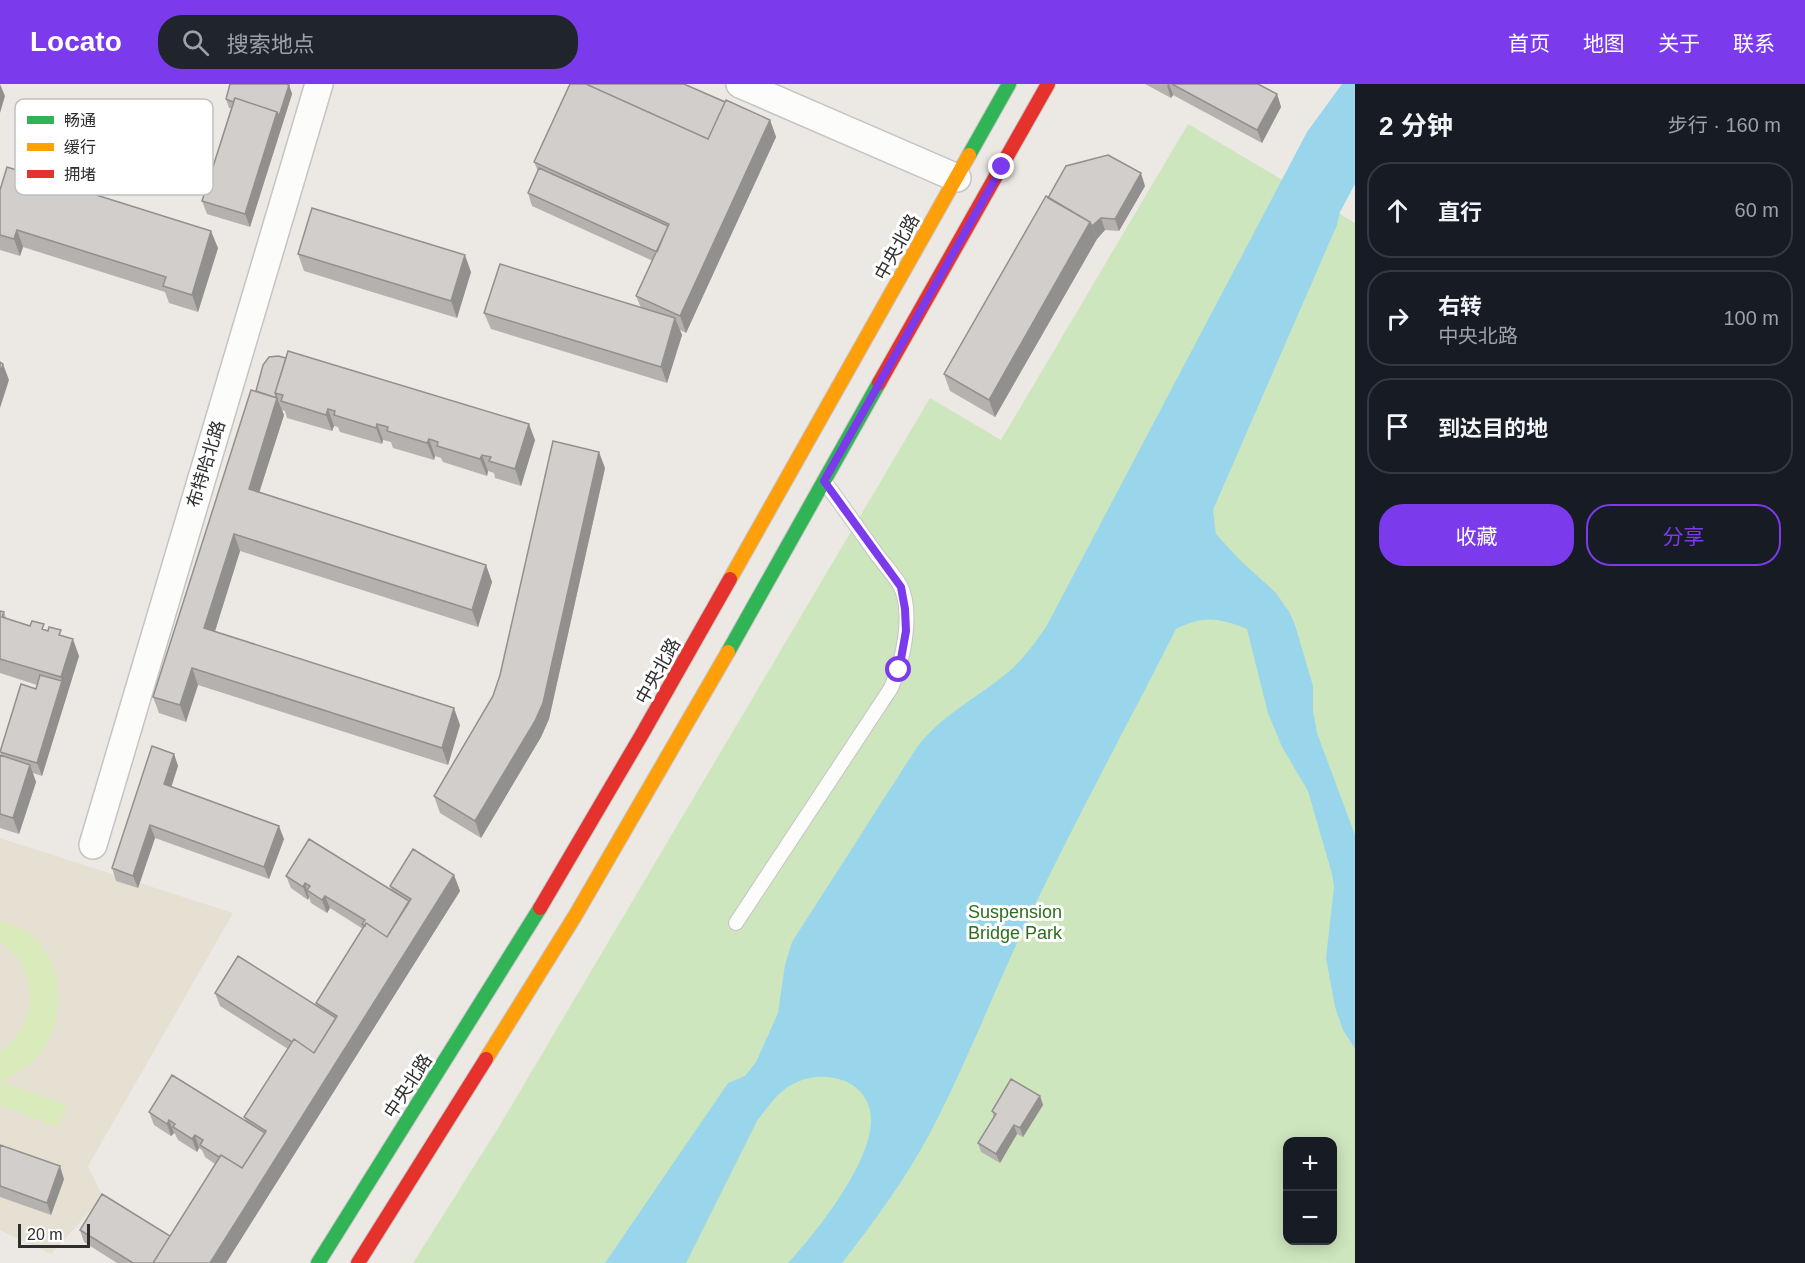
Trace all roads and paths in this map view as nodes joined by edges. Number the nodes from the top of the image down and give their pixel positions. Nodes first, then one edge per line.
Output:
1 (319, 84) edge
2 (740, 84) edge
3 (1009, 84) edge
4 (1048, 84) edge
5 (794, 95) edge
6 (957, 178) junction
7 (824, 481) junction
8 (93, 845) dead end
9 (736, 923) dead end
10 (318, 1263) edge
11 (358, 1263) edge

1 - 8 street, 布特哈北路
2 - 5 street
3 - 6 main road, 中央北路
4 - 7 main road
5 - 6 street
6 - 10 main road, 中央北路
7 - 9 lane
7 - 11 main road

